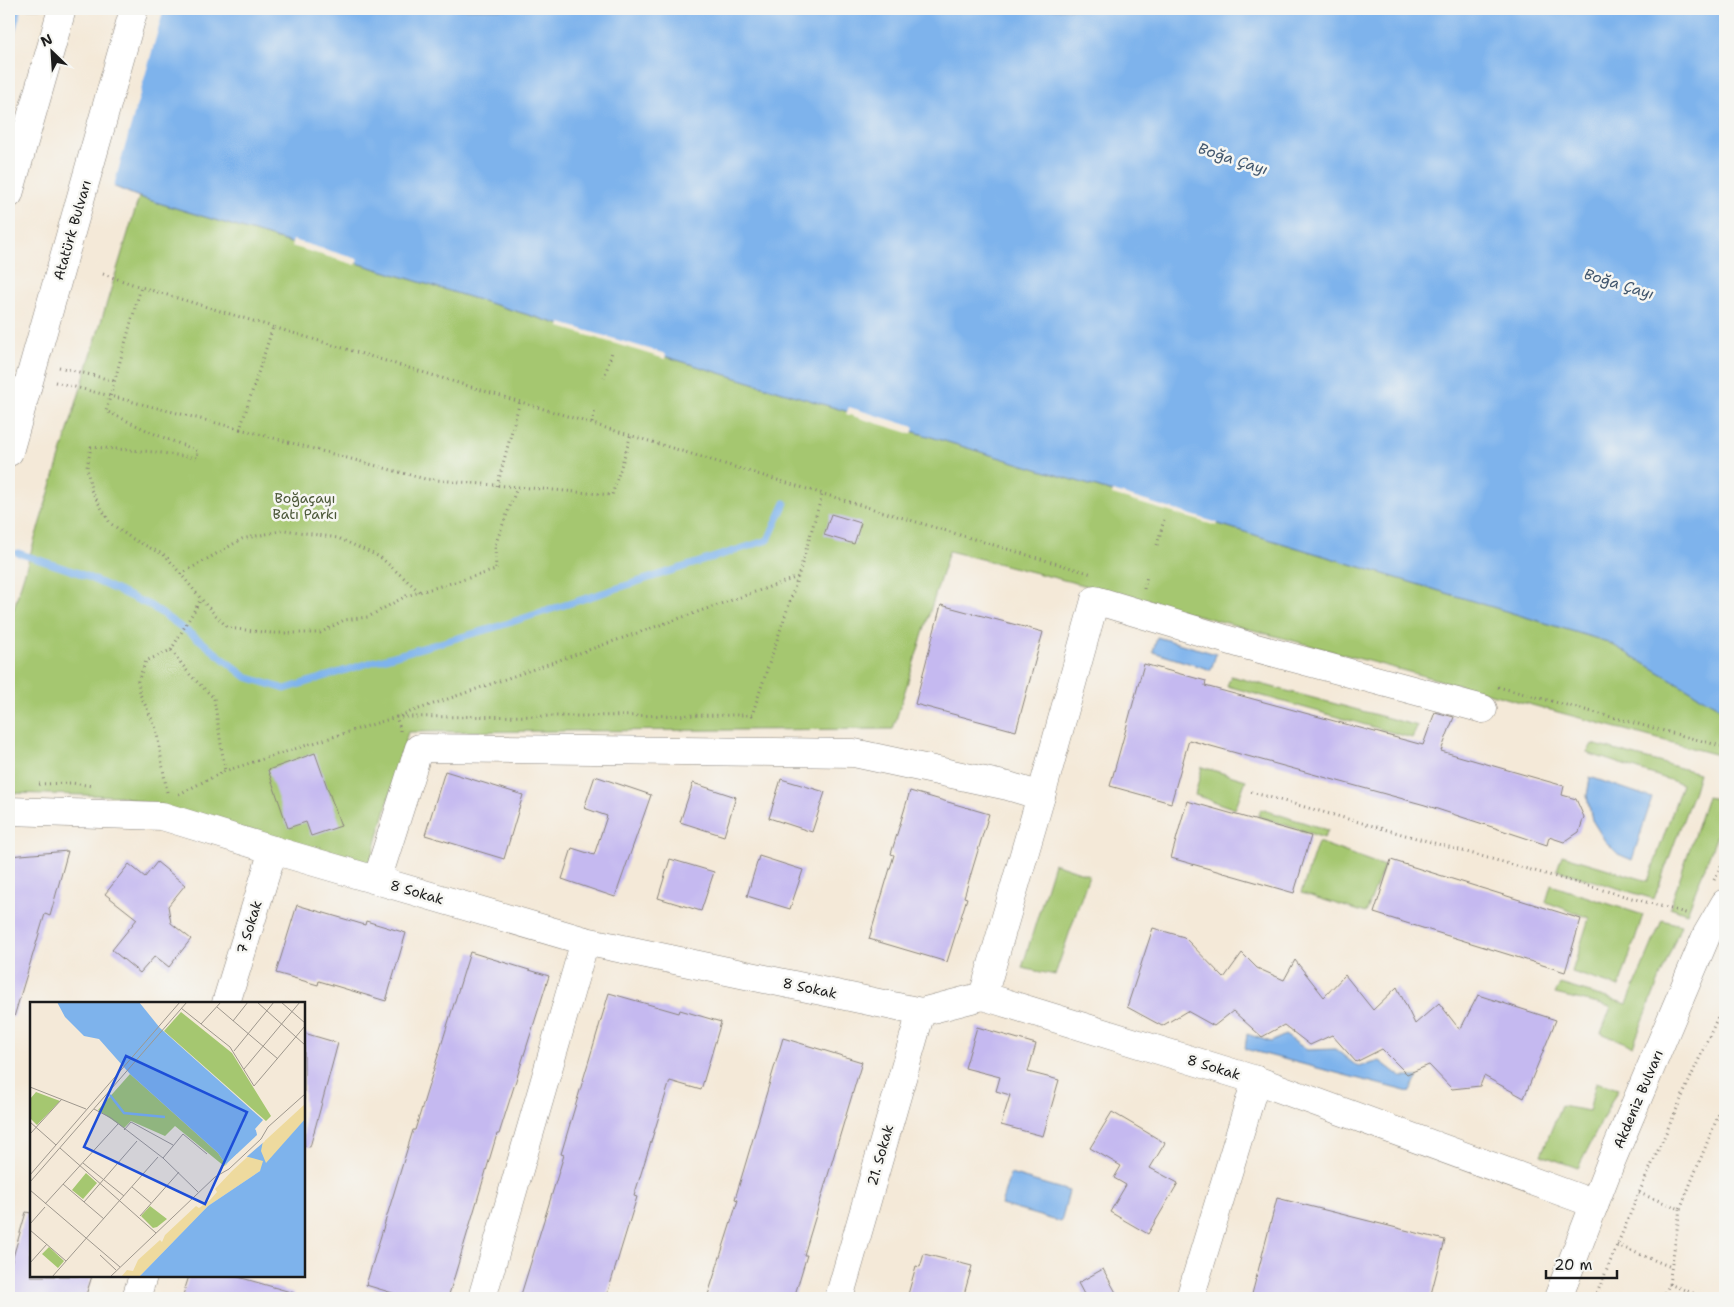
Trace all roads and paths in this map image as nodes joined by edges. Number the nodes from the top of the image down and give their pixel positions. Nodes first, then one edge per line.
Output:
1 (62, 9) edge
2 (134, 9) edge
3 (9, 194) edge
4 (103, 274) dead end
5 (141, 287) junction
6 (273, 327) junction
7 (612, 352) dead end
8 (52, 365) dead end
9 (604, 378) dead end
10 (115, 381) junction
11 (36, 387) junction
12 (110, 397) junction
13 (520, 401) junction
14 (595, 410) dead end
15 (592, 423) junction
16 (240, 429) junction
17 (631, 435) junction
18 (9, 452) edge
19 (497, 486) junction
20 (517, 488) junction
21 (1164, 520) dead end
22 (1157, 545) dead end
23 (181, 574) junction
24 (1096, 575) dead end
25 (1147, 576) dead end
26 (798, 577) dead end
27 (1146, 590) dead end
28 (420, 592) junction
29 (201, 598) junction
30 (171, 650) junction
31 (1482, 709) dead end
32 (225, 771) junction
33 (1251, 792) dead end
34 (176, 795) dead end
35 (1041, 796) junction
36 (168, 799) dead end
37 (9, 811) edge
38 (272, 850) junction
39 (377, 880) junction
40 (1725, 903) edge
41 (1696, 916) dead end
42 (585, 941) junction
43 (983, 996) junction
44 (226, 1002) edge
45 (1725, 1002) edge
46 (921, 1012) junction
47 (1256, 1080) junction
48 (1725, 1099) edge
49 (1639, 1193) junction
50 (1595, 1204) junction
51 (1680, 1209) junction
52 (1617, 1245) junction
53 (1671, 1267) junction
54 (143, 1277) edge
55 (1669, 1284) junction
56 (136, 1298) edge
57 (482, 1298) edge
58 (839, 1298) edge
59 (1190, 1298) edge
60 (1558, 1298) edge
61 (1595, 1298) edge
62 (1664, 1298) edge
63 (1706, 1298) edge

1 - 3 street
2 - 11 street, Atatürk Bulvarı
4 - 5 path
5 - 6 path
5 - 10 path
6 - 13 path
6 - 16 path
7 - 9 path
8 - 10 path
10 - 12 path
11 - 12 path
11 - 18 street, Atatürk Bulvarı
12 - 16 path
12 - 23 path
13 - 15 path
13 - 19 path
14 - 15 path
15 - 17 path
16 - 19 path
17 - 20 path
17 - 24 path
19 - 20 path
20 - 28 path
21 - 22 path
23 - 28 path
23 - 29 path
25 - 27 path
26 - 32 path
28 - 29 path
29 - 30 path
30 - 32 path
30 - 36 path
31 - 35 street
32 - 34 path
33 - 41 path
35 - 39 street
35 - 43 street
37 - 38 street, 8 Sokak
38 - 39 street, 8 Sokak
38 - 44 street, 7 Sokak
39 - 42 street, 8 Sokak
40 - 50 street, Akdeniz Bulvarı
42 - 46 street, 8 Sokak
42 - 57 street
43 - 46 street, 8 Sokak
43 - 47 street, 8 Sokak
45 - 49 path
46 - 58 street, 21. Sokak
47 - 50 street, 8 Sokak
47 - 59 street
48 - 51 path
49 - 51 path
49 - 52 path
50 - 60 street, Akdeniz Bulvarı
51 - 53 path
52 - 53 path
52 - 61 path
53 - 55 path
54 - 56 street
55 - 62 path
55 - 63 path

